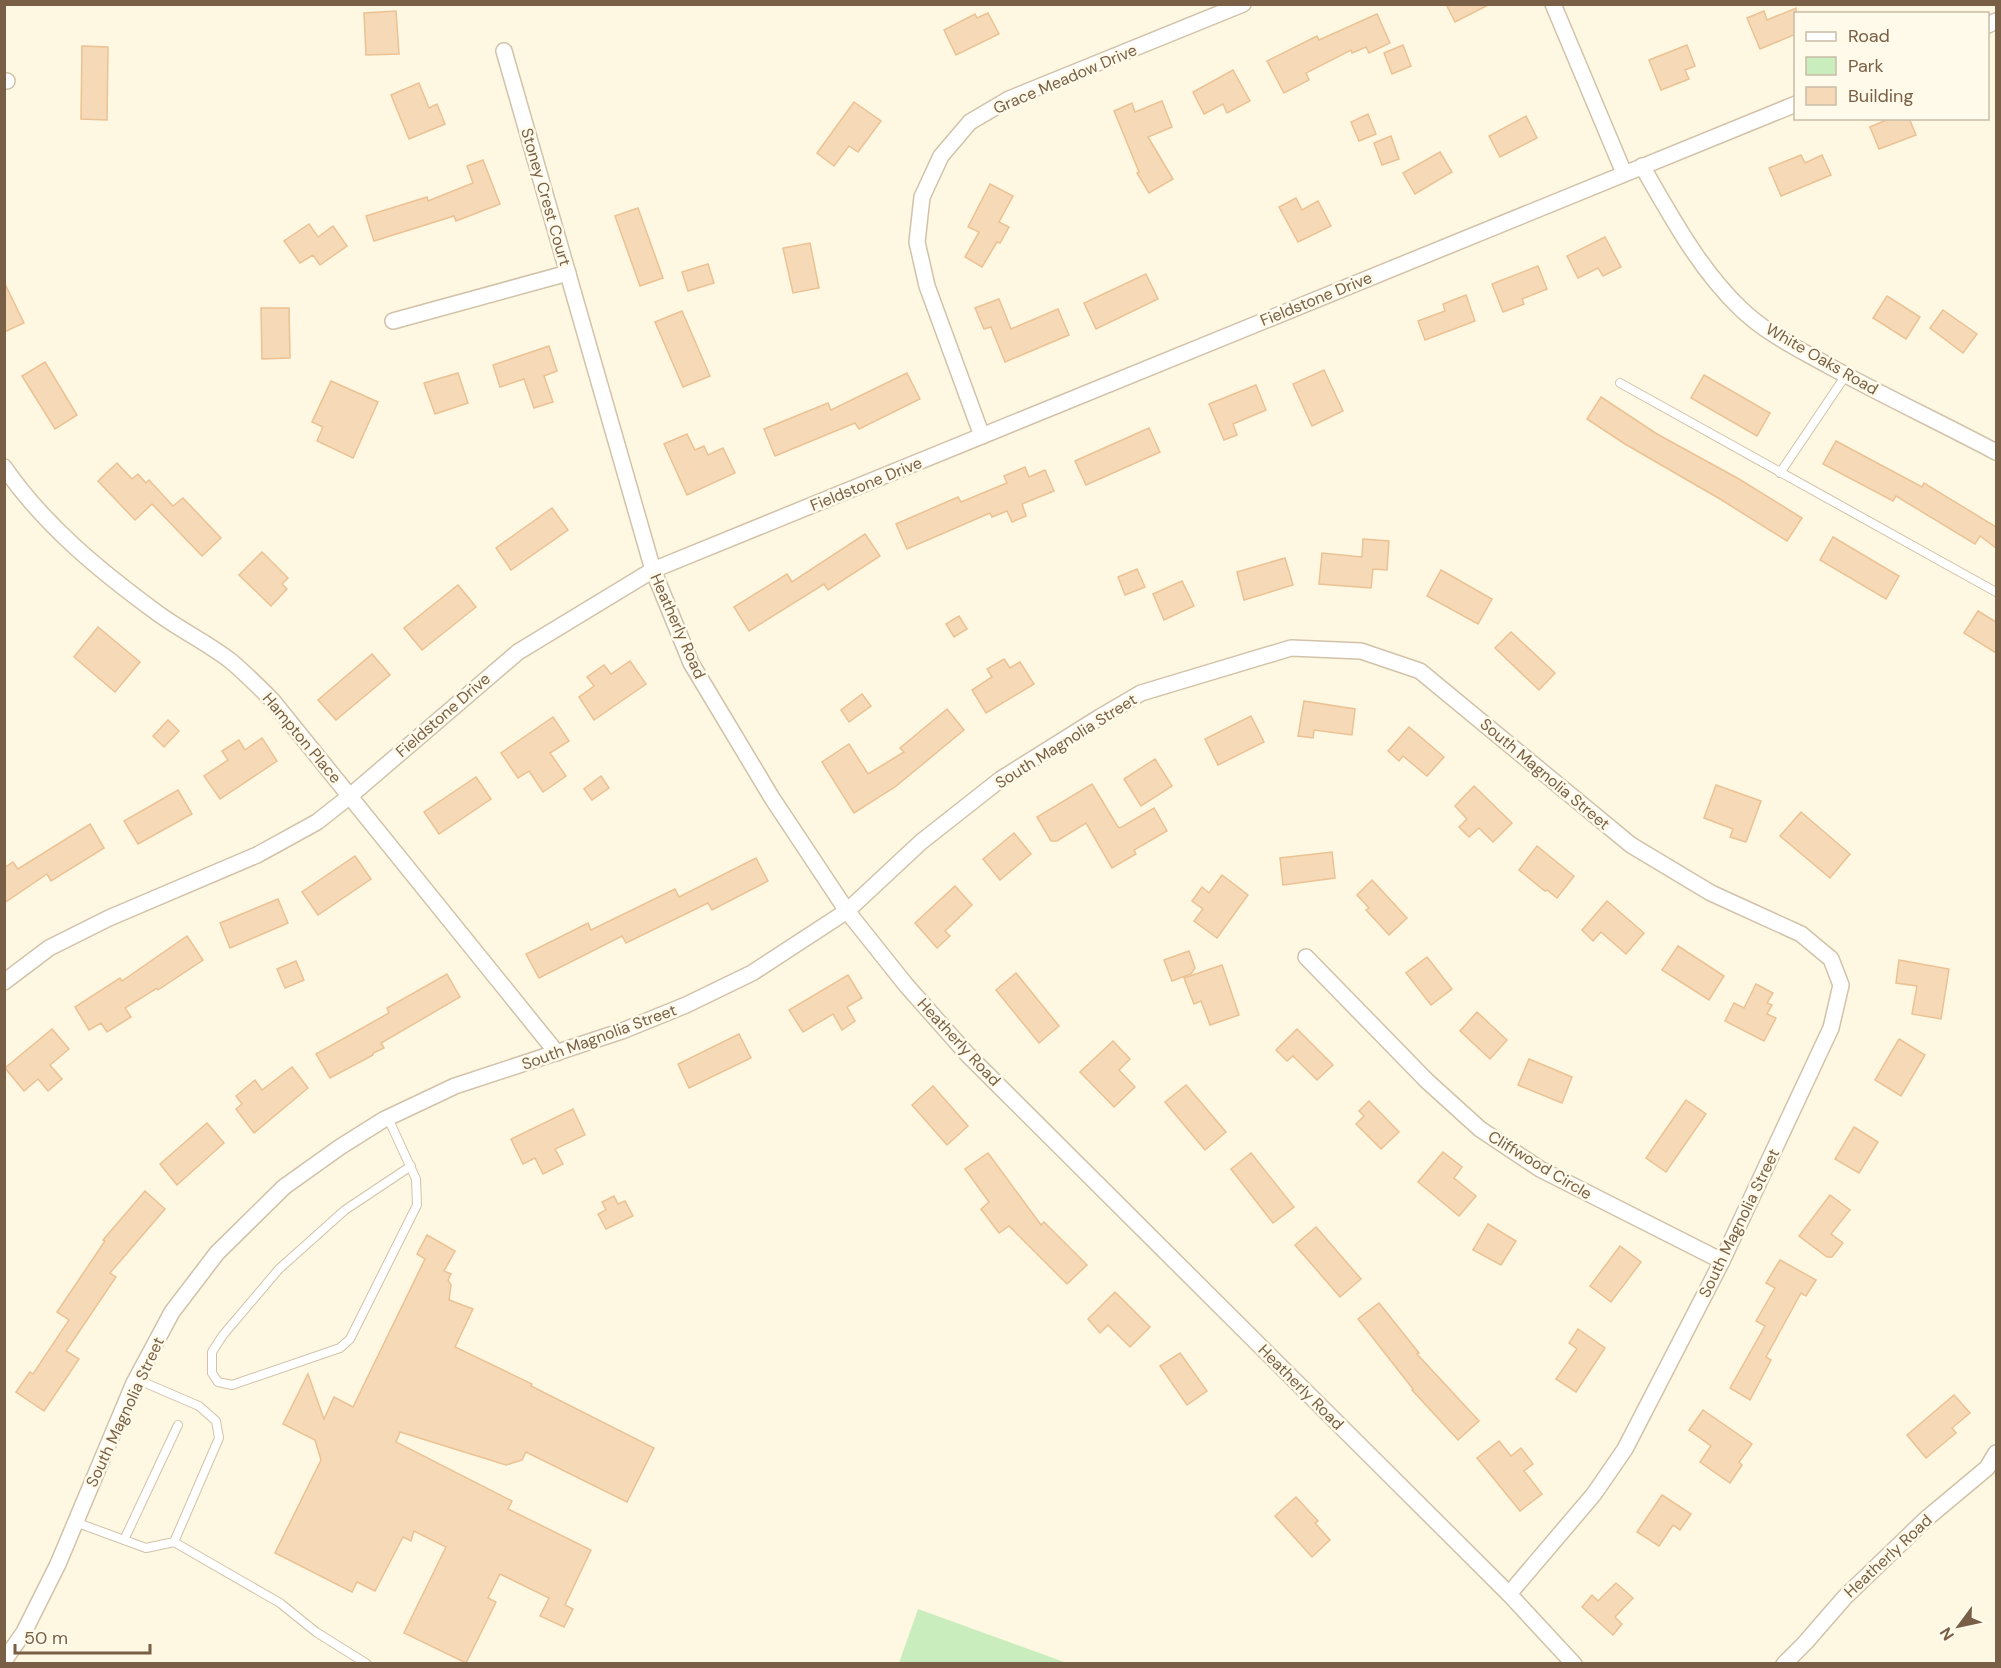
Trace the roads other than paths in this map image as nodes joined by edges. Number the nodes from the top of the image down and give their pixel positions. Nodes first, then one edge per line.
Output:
1 (1243, 4) edge
2 (1553, 4) edge
3 (1225, 8) edge
4 (504, 51) dead end
5 (1794, 105) edge
6 (1642, 166) junction
7 (1624, 173) junction
8 (568, 273) junction
9 (393, 321) dead end
10 (1846, 375) junction
11 (1620, 383) dead end
12 (982, 436) junction
13 (1996, 452) edge
14 (4, 467) edge
15 (1780, 473) junction
16 (653, 570) junction
17 (1996, 592) edge
18 (350, 796) junction
19 (847, 911) junction
20 (1306, 957) dead end
21 (4, 982) edge
22 (557, 1053) junction
23 (388, 1118) junction
24 (411, 1166) junction
25 (1722, 1261) junction
26 (136, 1379) junction
27 (178, 1425) dead end
28 (1996, 1453) edge
29 (75, 1522) junction
30 (124, 1540) junction
31 (174, 1542) junction
32 (1509, 1594) junction
33 (4, 1661) edge
34 (367, 1664) edge
35 (1574, 1664) edge
36 (1784, 1664) edge

1 - 3 street, Grace Meadow Drive
2 - 7 street
3 - 12 street, Grace Meadow Drive
4 - 8 street, Stoney Crest Court
5 - 6 street, Fieldstone Drive
6 - 7 street, Fieldstone Drive
6 - 10 street, White Oaks Road
7 - 12 street, Fieldstone Drive
8 - 9 street, Stoney Crest Court
8 - 16 street, Heatherly Road
10 - 13 street, White Oaks Road
10 - 15 lane
11 - 15 lane
12 - 16 street, Fieldstone Drive
14 - 18 street, Hampton Place
15 - 17 lane
16 - 18 street, Fieldstone Drive
16 - 19 street, Heatherly Road
18 - 21 street, Fieldstone Drive
18 - 22 street, Hampton Place
19 - 22 street, South Magnolia Street
19 - 25 street, South Magnolia Street
19 - 32 street, Heatherly Road
20 - 25 street, Cliffwood Circle
22 - 23 street, South Magnolia Street
23 - 24 lane
23 - 26 street, South Magnolia Street
24 - 24 lane
25 - 32 street, South Magnolia Street
26 - 29 street, South Magnolia Street
26 - 31 lane
27 - 30 lane
28 - 36 street, Heatherly Road
29 - 30 lane
29 - 33 street, South Magnolia Street
30 - 31 lane
31 - 34 lane
32 - 35 street, Heatherly Road

